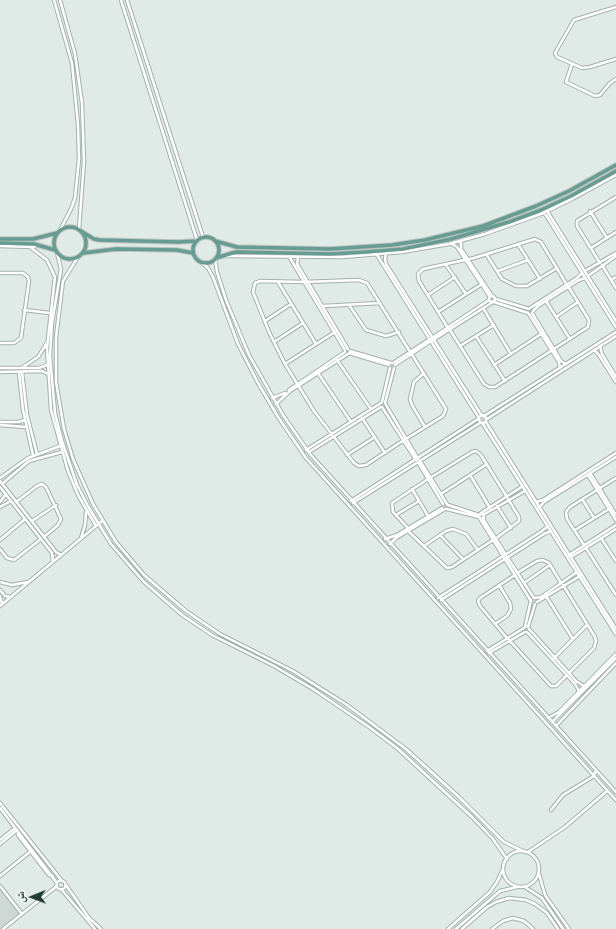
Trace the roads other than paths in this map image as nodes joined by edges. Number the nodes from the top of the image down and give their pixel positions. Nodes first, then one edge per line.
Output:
1 (54, 0) edge
2 (60, 0) edge
3 (121, 0) edge
4 (127, 0) edge
5 (616, 6) edge
6 (140, 41) junction
7 (135, 43) junction
8 (142, 48) junction
9 (137, 50) junction
10 (616, 59) edge
11 (572, 64) junction
12 (616, 79) edge
13 (616, 165) edge
14 (616, 171) edge
15 (616, 175) edge
16 (616, 197) edge
17 (74, 201) junction
18 (80, 203) junction
19 (545, 212) junction
20 (590, 212) junction
21 (515, 214) junction
22 (197, 217) junction
23 (508, 217) junction
24 (517, 219) junction
25 (191, 220) junction
26 (509, 222) junction
27 (80, 230) junction
28 (616, 232) edge
29 (58, 233) junction
30 (203, 237) junction
31 (607, 238) junction
32 (0, 239) edge
33 (35, 239) junction
34 (197, 240) junction
35 (215, 241) junction
36 (461, 241) junction
37 (0, 243) edge
38 (452, 243) junction
39 (34, 244) junction
40 (518, 244) junction
41 (39, 245) junction
42 (0, 246) edge
43 (30, 247) junction
44 (591, 248) junction
45 (92, 251) junction
46 (56, 252) junction
47 (83, 253) junction
48 (193, 253) junction
49 (616, 253) edge
50 (223, 254) junction
51 (386, 254) junction
52 (486, 254) junction
53 (376, 255) junction
54 (296, 256) junction
55 (616, 256) edge
56 (78, 258) junction
57 (216, 258) junction
58 (290, 258) junction
59 (467, 260) junction
60 (528, 260) junction
61 (200, 261) junction
62 (75, 263) junction
63 (601, 264) junction
64 (446, 265) junction
65 (557, 268) junction
66 (498, 272) junction
67 (583, 272) junction
68 (0, 273) edge
69 (218, 275) junction
70 (213, 277) junction
71 (455, 277) junction
72 (587, 277) junction
73 (616, 277) edge
74 (540, 279) junction
75 (611, 280) junction
76 (278, 282) junction
77 (306, 282) junction
78 (57, 284) junction
79 (482, 284) junction
80 (568, 286) junction
81 (616, 288) edge
82 (57, 291) junction
83 (62, 292) junction
84 (466, 294) junction
85 (224, 295) junction
86 (428, 295) junction
87 (220, 296) junction
88 (490, 298) junction
89 (494, 301) junction
90 (546, 301) junction
91 (578, 302) junction
92 (380, 303) junction
93 (292, 304) junction
94 (349, 305) junction
95 (322, 306) junction
96 (483, 308) junction
97 (530, 308) junction
98 (24, 310) junction
99 (438, 312) junction
100 (50, 313) junction
101 (530, 313) junction
102 (417, 316) junction
103 (556, 317) junction
104 (612, 318) junction
105 (265, 321) junction
106 (616, 321) edge
107 (303, 323) junction
108 (494, 325) junction
109 (616, 327) edge
110 (449, 329) junction
111 (335, 332) junction
112 (399, 332) junction
113 (616, 332) edge
114 (541, 334) junction
115 (476, 336) junction
116 (616, 336) edge
117 (570, 339) junction
118 (48, 340) junction
119 (432, 340) junction
120 (274, 342) junction
121 (0, 343) edge
122 (316, 344) junction
123 (601, 344) junction
124 (460, 346) junction
125 (553, 350) junction
126 (594, 350) junction
127 (348, 351) junction
128 (411, 353) junction
129 (511, 354) junction
130 (337, 360) junction
131 (47, 364) junction
132 (286, 364) junction
133 (566, 364) junction
134 (392, 365) junction
135 (494, 365) junction
136 (448, 366) junction
137 (0, 368) edge
138 (41, 368) junction
139 (560, 368) junction
140 (21, 371) junction
141 (41, 371) junction
142 (0, 372) edge
143 (318, 373) junction
144 (424, 373) junction
145 (48, 374) junction
146 (612, 374) junction
147 (616, 377) edge
148 (262, 380) junction
149 (505, 381) junction
150 (616, 382) edge
151 (258, 383) junction
152 (297, 385) junction
153 (268, 390) junction
154 (528, 391) junction
155 (263, 392) junction
156 (272, 398) junction
157 (276, 404) junction
158 (383, 404) junction
159 (371, 409) junction
160 (362, 418) junction
161 (478, 419) junction
162 (25, 420) junction
163 (484, 420) junction
164 (0, 422) edge
165 (351, 422) junction
166 (21, 424) junction
167 (0, 425) edge
168 (26, 426) junction
169 (425, 427) junction
170 (332, 436) junction
171 (375, 437) junction
172 (404, 439) junction
173 (452, 439) junction
174 (60, 446) junction
175 (56, 450) junction
176 (308, 451) junction
177 (62, 452) junction
178 (385, 453) junction
179 (616, 453) edge
180 (37, 454) junction
181 (347, 455) junction
182 (33, 456) junction
183 (613, 457) edge
184 (418, 461) junction
185 (510, 463) junction
186 (487, 464) junction
187 (589, 474) junction
188 (470, 475) junction
189 (429, 478) junction
190 (616, 480) edge
191 (0, 483) edge
192 (523, 486) junction
193 (412, 489) junction
194 (436, 489) junction
195 (563, 489) junction
196 (598, 489) junction
197 (525, 490) junction
198 (6, 494) junction
199 (441, 494) junction
200 (508, 498) junction
201 (4, 499) junction
202 (582, 499) junction
203 (11, 501) junction
204 (419, 501) junction
205 (0, 502) edge
206 (6, 502) junction
207 (16, 502) junction
208 (352, 502) junction
209 (536, 502) junction
210 (56, 505) junction
211 (445, 506) junction
212 (497, 506) junction
213 (0, 507) edge
214 (490, 508) junction
215 (540, 508) junction
216 (86, 509) junction
217 (609, 509) junction
218 (396, 515) junction
219 (616, 515) edge
220 (428, 516) junction
221 (481, 516) junction
222 (594, 518) junction
223 (25, 519) junction
224 (102, 520) junction
225 (616, 520) edge
226 (32, 521) junction
227 (421, 521) junction
228 (548, 524) junction
229 (97, 525) junction
230 (616, 525) edge
231 (511, 528) junction
232 (376, 529) junction
233 (616, 529) edge
234 (408, 530) junction
235 (575, 530) junction
236 (551, 531) junction
237 (372, 532) junction
238 (111, 535) junction
239 (440, 535) junction
240 (382, 536) junction
241 (44, 537) junction
242 (107, 538) junction
243 (601, 538) junction
244 (41, 539) junction
245 (386, 539) junction
246 (494, 539) junction
247 (0, 540) edge
248 (79, 540) junction
249 (379, 540) junction
250 (390, 544) junction
251 (523, 545) junction
252 (424, 546) junction
253 (585, 546) junction
254 (0, 549) edge
255 (478, 550) junction
256 (55, 551) junction
257 (52, 553) junction
258 (62, 555) junction
259 (505, 557) junction
260 (569, 557) junction
261 (463, 560) junction
262 (616, 561) edge
263 (53, 562) junction
264 (550, 565) junction
265 (577, 572) junction
266 (516, 574) junction
267 (580, 576) junction
268 (30, 581) junction
269 (0, 582) edge
270 (524, 583) junction
271 (562, 584) junction
272 (499, 585) junction
273 (0, 590) edge
274 (4, 595) junction
275 (616, 595) edge
276 (0, 596) edge
277 (546, 596) junction
278 (11, 597) junction
279 (535, 598) junction
280 (440, 599) junction
281 (531, 601) junction
282 (536, 603) junction
283 (1, 605) edge
284 (495, 624) junction
285 (587, 625) junction
286 (526, 629) junction
287 (616, 629) edge
288 (616, 634) edge
289 (508, 639) junction
290 (573, 639) junction
291 (488, 652) junction
292 (616, 654) edge
293 (554, 658) junction
294 (616, 658) edge
295 (616, 663) edge
296 (568, 674) junction
297 (510, 676) junction
298 (506, 680) junction
299 (517, 684) junction
300 (584, 686) junction
301 (512, 687) junction
302 (579, 692) junction
303 (548, 718) junction
304 (552, 722) junction
305 (556, 726) junction
306 (590, 764) junction
307 (586, 768) junction
308 (598, 772) junction
309 (594, 776) junction
310 (607, 790) junction
311 (616, 792) edge
312 (616, 800) edge
313 (0, 803) edge
314 (0, 808) edge
315 (551, 810) dead end
316 (17, 830) junction
317 (0, 840) edge
318 (0, 844) edge
319 (31, 851) junction
320 (527, 852) junction
321 (507, 859) junction
322 (504, 865) junction
323 (539, 871) junction
324 (0, 876) edge
325 (53, 876) junction
326 (62, 880) junction
327 (57, 884) junction
328 (0, 886) edge
329 (66, 886) junction
330 (520, 887) junction
331 (524, 887) junction
332 (60, 889) junction
333 (550, 902) junction
334 (546, 904) junction
335 (22, 914) junction
336 (463, 928) edge
337 (3, 929) edge
338 (95, 929) edge
339 (101, 929) edge
340 (448, 929) edge
341 (456, 929) edge
342 (492, 929) edge
343 (533, 929) edge
344 (558, 929) edge
345 (563, 929) edge
346 (569, 929) edge

1 - 17 street
2 - 18 street
3 - 7 street
4 - 6 street
5 - 11 street
6 - 7 street
6 - 8 street
7 - 9 street
8 - 9 street
8 - 22 street
9 - 25 street
10 - 11 street
11 - 12 street
13 - 21 main road
14 - 24 main road
15 - 19 street
16 - 20 street
17 - 18 street
17 - 29 street
18 - 27 street
19 - 36 street
19 - 67 street
20 - 31 street
20 - 44 street
21 - 23 main road
21 - 24 main road
22 - 25 street
22 - 30 street
23 - 26 main road
23 - 35 main road
24 - 26 main road
25 - 34 street
26 - 54 main road
27 - 29 main road
27 - 34 main road
27 - 47 main road
28 - 31 street
29 - 33 main road
29 - 46 main road
30 - 34 main road
30 - 35 main road
31 - 44 street
32 - 33 main road
33 - 39 main road
34 - 48 main road
35 - 57 main road
36 - 38 street
36 - 59 street
37 - 39 main road
38 - 51 street
38 - 59 street
39 - 41 main road
40 - 52 street
40 - 60 street
40 - 65 street
41 - 43 street
41 - 46 main road
42 - 43 street
43 - 78 street
44 - 63 street
45 - 47 main road
45 - 48 main road
45 - 62 main road
46 - 56 main road
46 - 78 street
47 - 56 main road
48 - 61 main road
49 - 63 street
50 - 54 main road
50 - 57 main road
50 - 58 street
51 - 53 street
51 - 102 street
52 - 59 street
52 - 66 street
53 - 54 street
53 - 102 street
54 - 58 street
54 - 77 street
55 - 63 street
56 - 62 street
57 - 61 main road
57 - 69 street
58 - 77 street
59 - 64 street
59 - 79 street
59 - 88 street
60 - 66 street
60 - 74 street
61 - 70 street
62 - 83 street
63 - 67 street
63 - 72 street
63 - 75 street
64 - 71 street
64 - 86 street
65 - 74 street
65 - 80 street
66 - 74 street
67 - 72 street
67 - 80 street
68 - 98 street
69 - 70 street
69 - 85 street
70 - 87 street
71 - 84 street
71 - 86 street
72 - 80 street
72 - 104 street
73 - 75 street
75 - 81 street
76 - 77 street
76 - 93 street
76 - 105 street
77 - 92 street
77 - 95 street
77 - 111 street
78 - 82 street
78 - 100 street
79 - 84 street
79 - 88 street
80 - 90 street
80 - 91 street
80 - 97 street
82 - 83 street
82 - 229 street
83 - 224 street
84 - 99 street
85 - 87 street
85 - 148 street
86 - 99 street
87 - 151 street
88 - 89 street
88 - 89 street
88 - 110 street
89 - 96 street
89 - 97 street
89 - 101 street
90 - 101 street
90 - 103 street
91 - 103 street
91 - 117 street
92 - 94 street
92 - 112 street
93 - 105 street
93 - 107 street
94 - 95 street
94 - 112 street
95 - 127 street
96 - 108 street
96 - 110 street
97 - 101 street
98 - 100 street
98 - 121 street
99 - 110 street
100 - 118 street
101 - 114 street
101 - 125 street
102 - 119 street
103 - 117 street
104 - 106 street
104 - 109 street
105 - 120 street
107 - 120 street
107 - 122 street
108 - 115 street
108 - 129 street
110 - 119 street
110 - 124 street
111 - 122 street
111 - 127 street
112 - 128 street
113 - 123 street
114 - 125 street
114 - 129 street
115 - 124 street
115 - 135 street
116 - 123 street
117 - 125 street
118 - 131 street
118 - 140 street
119 - 128 street
119 - 136 street
120 - 132 street
122 - 132 street
123 - 126 street
123 - 133 street
123 - 146 street
124 - 149 street
125 - 133 street
125 - 139 street
125 - 149 street
126 - 146 street
126 - 154 street
127 - 130 street
127 - 134 street
127 - 152 street
128 - 134 street
128 - 144 street
129 - 135 street
130 - 143 street
130 - 159 street
131 - 138 street
131 - 145 street
132 - 152 street
133 - 139 street
134 - 158 street
135 - 149 street
136 - 161 street
136 - 163 street
137 - 140 street
138 - 140 street
138 - 141 street
139 - 154 street
140 - 141 street
140 - 142 street
140 - 162 street
140 - 180 street
141 - 145 street
143 - 152 street
143 - 165 street
144 - 169 street
144 - 169 street
145 - 174 street
146 - 147 street
146 - 150 street
148 - 151 street
148 - 153 street
151 - 155 street
152 - 156 street
152 - 157 street
152 - 170 street
153 - 155 street
153 - 156 street
154 - 163 street
155 - 237 street
156 - 157 street
157 - 176 street
158 - 159 street
158 - 160 street
158 - 172 street
159 - 165 street
160 - 170 street
160 - 171 street
161 - 163 street
161 - 163 street
161 - 173 street
162 - 166 street
162 - 168 street
163 - 173 street
163 - 185 street
164 - 166 street
165 - 170 street
166 - 167 street
166 - 168 street
168 - 182 street
169 - 172 street
170 - 176 street
170 - 181 street
171 - 178 street
171 - 181 street
172 - 178 street
172 - 184 street
173 - 184 street
174 - 175 street
174 - 177 street
175 - 177 street
175 - 180 street
175 - 191 street
176 - 208 street
177 - 216 street
178 - 181 street
179 - 183 street
180 - 182 street
182 - 191 street
183 - 187 street
183 - 195 street
184 - 189 street
184 - 208 street
185 - 192 street
185 - 209 street
186 - 188 street
186 - 189 street
186 - 200 street
187 - 195 street
187 - 196 street
188 - 199 street
188 - 214 street
189 - 193 street
189 - 194 street
190 - 196 street
191 - 198 street
191 - 207 street
192 - 197 street
192 - 200 street
193 - 204 street
193 - 218 street
194 - 199 street
194 - 211 street
195 - 209 street
195 - 215 street
196 - 202 street
196 - 217 street
196 - 219 street
197 - 200 street
197 - 228 street
198 - 201 street
198 - 203 street
199 - 211 street
200 - 212 street
200 - 214 street
200 - 231 street
201 - 205 street
201 - 206 street
202 - 222 street
202 - 235 street
203 - 206 street
203 - 223 street
204 - 218 street
204 - 220 street
206 - 213 street
207 - 210 street
207 - 226 street
208 - 232 street
209 - 215 street
210 - 226 street
210 - 241 street
211 - 220 street
211 - 221 street
211 - 227 street
212 - 221 street
212 - 231 street
214 - 221 street
215 - 228 street
216 - 229 street
216 - 248 street
217 - 222 street
217 - 225 street
218 - 234 street
220 - 227 street
221 - 246 street
222 - 235 street
223 - 244 street
223 - 247 street
224 - 229 street
224 - 238 street
226 - 241 street
227 - 234 street
228 - 236 street
228 - 251 street
228 - 260 street
229 - 242 street
229 - 248 street
230 - 253 street
231 - 246 street
232 - 237 street
232 - 240 street
233 - 243 street
234 - 245 street
234 - 250 street
234 - 252 street
235 - 253 street
236 - 251 street
236 - 260 street
237 - 249 street
238 - 242 street
238 - 320 street
239 - 252 street
239 - 255 street
239 - 261 street
240 - 245 street
240 - 249 street
241 - 256 street
242 - 321 street
243 - 253 street
243 - 262 street
244 - 254 street
244 - 257 street
245 - 250 street
246 - 255 street
246 - 259 street
248 - 258 street
249 - 298 street
250 - 280 street
251 - 259 street
252 - 261 street
253 - 260 street
253 - 275 street
255 - 261 street
256 - 257 street
256 - 258 street
257 - 263 street
258 - 263 street
259 - 266 street
259 - 280 street
260 - 265 street
260 - 287 street
263 - 268 street
264 - 266 street
264 - 270 street
264 - 271 street
265 - 267 street
265 - 271 street
266 - 270 street
266 - 272 street
266 - 281 street
267 - 271 street
267 - 288 street
268 - 269 street
268 - 278 street
270 - 279 street
271 - 277 street
271 - 279 street
271 - 285 street
272 - 284 street
272 - 284 street
273 - 274 street
274 - 276 street
274 - 278 street
276 - 283 street
277 - 282 street
277 - 290 street
278 - 283 street
279 - 281 street
279 - 282 street
280 - 291 street
281 - 282 street
281 - 286 street
282 - 286 street
284 - 289 street
285 - 290 street
285 - 296 street
286 - 289 street
286 - 293 street
286 - 296 street
289 - 291 street
289 - 296 street
290 - 293 street
291 - 297 street
292 - 300 street
293 - 296 street
294 - 304 street
295 - 305 street
296 - 300 street
296 - 302 street
297 - 298 street
297 - 299 street
298 - 301 street
299 - 301 street
299 - 303 street
300 - 302 street
301 - 307 street
302 - 303 street
303 - 304 street
304 - 305 street
305 - 306 street
306 - 307 street
306 - 308 street
307 - 309 street
308 - 309 street
308 - 311 street
309 - 310 street
309 - 315 street
310 - 312 street
310 - 320 street
313 - 326 street
314 - 316 street
316 - 317 street
316 - 318 street
316 - 319 street
316 - 325 street
319 - 324 street
319 - 325 street
320 - 321 street
320 - 323 street
321 - 322 street
322 - 330 street
322 - 340 street
323 - 331 street
323 - 333 street
325 - 327 street
326 - 327 street
326 - 329 street
327 - 332 street
327 - 335 street
328 - 335 street
329 - 332 street
329 - 339 street
330 - 331 street
330 - 341 street
331 - 334 street
332 - 338 street
333 - 334 street
333 - 346 street
334 - 345 street
335 - 337 street
336 - 344 street
342 - 343 street

